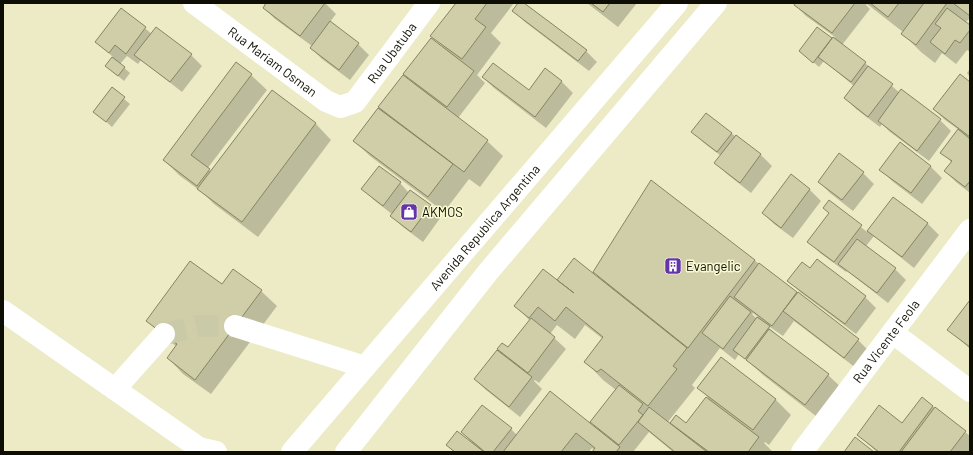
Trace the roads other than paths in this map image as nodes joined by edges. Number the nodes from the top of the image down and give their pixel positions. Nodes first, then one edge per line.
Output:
1 (194, 3) edge
2 (429, 3) edge
3 (677, 3) edge
4 (716, 3) edge
5 (355, 102) joint
6 (970, 230) edge
7 (3, 311) edge
8 (235, 326) tunnel mouth
9 (893, 332) junction
10 (164, 334) tunnel mouth
11 (365, 367) junction
12 (115, 389) junction
13 (970, 391) edge
14 (205, 451) edge
15 (292, 452) edge
16 (346, 452) edge
17 (802, 452) edge

1 - 5 main road, Rua Mariam Osman
2 - 5 main road, Rua Ubatuba
3 - 11 main road, Avenida Republica Argentina
4 - 16 main road
6 - 9 main road, Rua Vicente Feola
7 - 12 main road
8 - 11 main road
9 - 13 main road
9 - 17 main road, Rua Vicente Feola
10 - 12 main road
11 - 15 main road, Avenida Republica Argentina
12 - 14 main road

